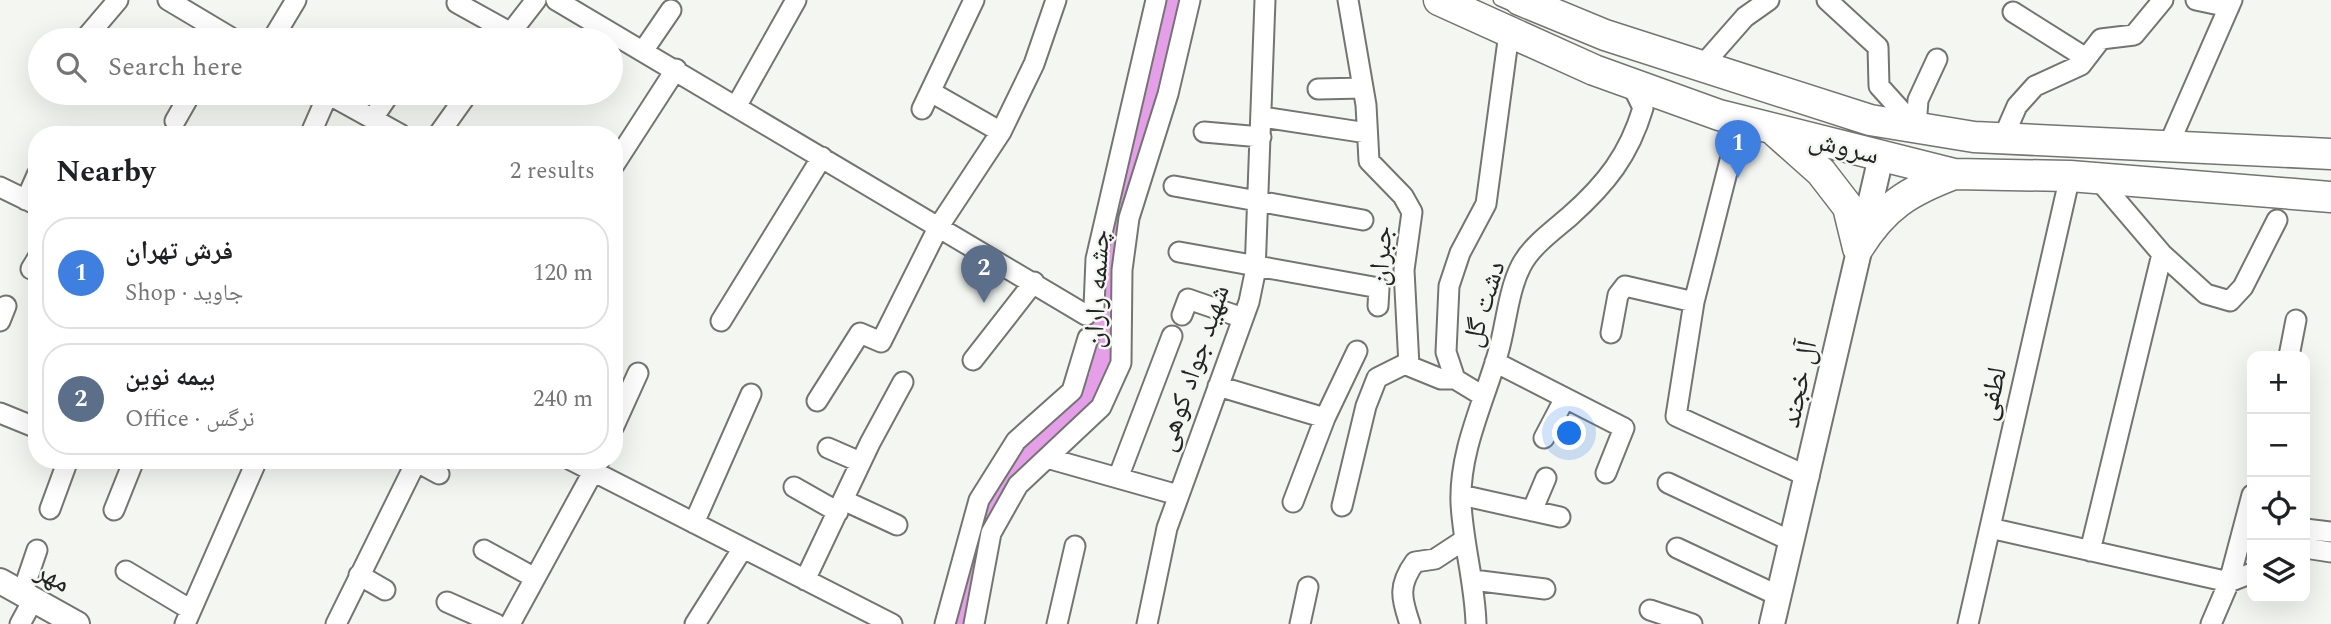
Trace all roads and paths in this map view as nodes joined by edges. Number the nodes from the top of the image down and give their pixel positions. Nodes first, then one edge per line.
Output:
1 (118, 0) edge
2 (168, 0) edge
3 (296, 0) edge
4 (536, 0) edge
5 (556, 0) edge
6 (796, 0) edge
7 (974, 0) edge
8 (1056, 0) edge
9 (1156, 0) edge
10 (1190, 0) edge
11 (1265, 0) edge
12 (1348, 0) edge
13 (1439, 0) edge
14 (1457, 0) edge
15 (1499, 0) edge
16 (1520, 0) edge
17 (1769, 0) edge
18 (1827, 0) edge
19 (2163, 0) edge
20 (2196, 0) edge
21 (457, 3) dead end
22 (2231, 4) edge
23 (671, 9) dead end
24 (2013, 12) dead end
25 (94, 28) edge
26 (211, 28) edge
27 (279, 28) edge
28 (494, 28) edge
29 (515, 28) edge
30 (604, 28) edge
31 (1509, 33) junction
32 (623, 39) edge
33 (643, 51) junction
34 (2086, 58) junction
35 (1937, 59) dead end
36 (1701, 67) junction
37 (676, 69) junction
38 (1631, 83) junction
39 (1363, 88) junction
40 (1318, 89) dead end
41 (184, 105) edge
42 (322, 105) edge
43 (349, 105) edge
44 (382, 105) edge
45 (459, 105) edge
46 (737, 105) junction
47 (373, 118) junction
48 (1876, 120) junction
49 (175, 121) dead end
50 (1740, 121) junction
51 (314, 126) edge
52 (386, 126) edge
53 (444, 126) edge
54 (1261, 127) junction
55 (1916, 127) junction
56 (1774, 130) junction
57 (1204, 131) dead end
58 (1002, 132) junction
59 (1367, 133) junction
60 (2003, 138) junction
61 (2169, 145) junction
62 (2221, 147) junction
63 (2331, 148) edge
64 (623, 151) edge
65 (1870, 154) junction
66 (2331, 154) edge
67 (822, 157) junction
68 (1954, 174) junction
69 (2084, 177) junction
70 (1174, 186) dead end
71 (0, 187) edge
72 (2331, 195) edge
73 (28, 201) edge
74 (1258, 201) junction
75 (2275, 207) junction
76 (1363, 220) dead end
77 (939, 226) junction
78 (1858, 248) junction
79 (1179, 252) dead end
80 (2162, 254) junction
81 (1255, 267) junction
82 (1034, 282) junction
83 (1694, 302) junction
84 (1378, 306) dead end
85 (1181, 315) dead end
86 (1243, 318) junction
87 (2296, 320) dead end
88 (721, 321) dead end
89 (1611, 333) dead end
90 (1172, 336) dead end
91 (1088, 338) dead end
92 (1357, 351) dead end
93 (2290, 351) edge
94 (973, 360) dead end
95 (1495, 362) junction
96 (1409, 366) junction
97 (638, 373) dead end
98 (1455, 379) junction
99 (903, 382) dead end
100 (1218, 386) junction
101 (751, 394) dead end
102 (1483, 396) junction
103 (1565, 398) junction
104 (817, 401) dead end
105 (623, 406) edge
106 (0, 413) edge
107 (1325, 418) junction
108 (28, 424) edge
109 (1544, 438) dead end
110 (828, 448) dead end
111 (1046, 458) junction
112 (860, 462) junction
113 (65, 469) edge
114 (130, 469) edge
115 (253, 469) edge
116 (413, 469) edge
117 (431, 469) edge
118 (595, 469) edge
119 (602, 469) edge
120 (1606, 473) dead end
121 (439, 474) dead end
122 (1809, 477) junction
123 (1118, 478) junction
124 (1546, 478) dead end
125 (1668, 483) dead end
126 (794, 487) dead end
127 (1178, 495) junction
128 (1461, 495) junction
129 (1293, 502) dead end
130 (840, 506) junction
131 (1342, 506) dead end
132 (50, 509) dead end
133 (114, 510) dead end
134 (1532, 510) junction
135 (2247, 514) edge
136 (1560, 517) dead end
137 (694, 523) junction
138 (897, 525) dead end
139 (1990, 528) junction
140 (2310, 529) edge
141 (2331, 531) edge
142 (1464, 540) junction
143 (1793, 542) junction
144 (1075, 546) dead end
145 (743, 548) junction
146 (1677, 548) dead end
147 (2310, 549) edge
148 (37, 550) dead end
149 (484, 551) dead end
150 (2090, 551) junction
151 (2331, 552) edge
152 (125, 571) dead end
153 (359, 575) junction
154 (2247, 575) edge
155 (536, 578) junction
156 (805, 580) junction
157 (1473, 580) junction
158 (0, 581) edge
159 (2229, 582) junction
160 (1308, 587) dead end
161 (1545, 589) dead end
162 (385, 590) dead end
163 (1779, 596) junction
164 (28, 597) junction
165 (447, 602) dead end
166 (1650, 610) dead end
167 (188, 617) edge
168 (862, 618) edge
169 (20, 624) edge
170 (77, 624) edge
171 (336, 624) edge
172 (496, 624) edge
173 (510, 624) edge
174 (695, 624) edge
175 (892, 624) edge
176 (945, 624) edge
177 (974, 624) edge
178 (1057, 624) edge
179 (1147, 624) edge
180 (1300, 624) edge
181 (1410, 624) edge
182 (1476, 624) edge
183 (1692, 624) edge
184 (1772, 624) edge
185 (1968, 624) edge
186 (2211, 624) edge

1 - 25 street
2 - 26 street
3 - 27 street
4 - 29 street
5 - 30 street
6 - 46 street
7 - 58 street
8 - 58 street
9 - 82 street
10 - 111 street, چشمه راران
11 - 54 street, شهید جواد کوهی
12 - 39 street, جبران
13 - 31 main road, سروش
14 - 65 lane
15 - 48 lane
16 - 36 main road, سروش
17 - 36 street
18 - 55 street
19 - 34 street
20 - 22 street
21 - 28 street
22 - 61 street
23 - 33 street
24 - 34 street
31 - 38 main road, سروش
31 - 98 street
32 - 33 street
33 - 37 street
34 - 60 street
35 - 55 street
36 - 48 main road, سروش
37 - 46 street
37 - 64 street
38 - 50 main road, سروش
38 - 95 street, دشت گل
39 - 40 street
39 - 59 street, جبران
41 - 49 street
42 - 51 street
43 - 47 street
44 - 47 street
45 - 53 street
46 - 67 street
47 - 52 street
48 - 55 main road, سروش
48 - 65 main road
50 - 56 main road, سروش
50 - 83 street
54 - 57 street
54 - 59 street
54 - 74 street, شهید جواد کوهی
55 - 60 main road, سروش
56 - 65 main road, سروش
56 - 78 main road
58 - 77 street
59 - 96 street, جبران
60 - 61 main road, سروش
61 - 62 main road, سروش
62 - 63 main road
62 - 66 main road, سروش
65 - 68 main road, سروش
65 - 78 street, آل خجند
67 - 77 street
67 - 88 street
68 - 69 main road, سروش
68 - 78 main road
69 - 75 main road, سروش
69 - 80 street
69 - 139 street, لطفی
70 - 74 street
71 - 73 street
72 - 75 main road, سروش
74 - 76 street
74 - 81 street, شهید جواد کوهی
75 - 80 street
77 - 82 street
77 - 104 street
78 - 122 street, آل خجند
79 - 81 street
80 - 150 street
81 - 84 street
81 - 86 street, شهید جواد کوهی
82 - 94 street
83 - 89 street
83 - 122 street
85 - 86 street
86 - 100 street, شهید جواد کوهی
87 - 93 street
90 - 123 street
91 - 176 street
92 - 107 street
95 - 102 street, دشت گل
95 - 103 street
96 - 98 street
96 - 131 street
97 - 105 street
98 - 102 street
99 - 112 street
100 - 107 street
100 - 127 street, شهید جواد کوهی
101 - 137 street
102 - 128 street, دشت گل
103 - 109 street
103 - 120 street
106 - 108 street
107 - 129 street
110 - 112 street
111 - 123 street
111 - 177 street, چشمه راران
112 - 130 street
113 - 132 street
114 - 133 street
115 - 167 street
116 - 153 street
117 - 121 street
118 - 155 street
119 - 137 street
122 - 143 street, آل خجند
123 - 127 street
124 - 134 street
125 - 143 street
126 - 130 street
127 - 179 street, شهید جواد کوهی
128 - 134 street
128 - 142 street, دشت گل
130 - 138 street
130 - 156 street
134 - 136 street
135 - 159 street
137 - 145 street
139 - 150 street
139 - 185 street, لطفی
140 - 141 street
142 - 157 street, دشت گل
142 - 181 street
143 - 163 street, آل خجند
144 - 178 street
145 - 156 street
145 - 174 street
146 - 163 street
147 - 151 street
148 - 164 street
149 - 155 street
150 - 159 street
152 - 167 street
153 - 162 street
153 - 171 street
154 - 159 street
155 - 173 street
156 - 168 street
157 - 161 street
157 - 182 street, دشت گل
158 - 164 street, مهر
159 - 186 street
160 - 180 street
163 - 184 street, آل خجند
164 - 169 street
164 - 170 street, مهر
165 - 172 street
166 - 183 street
168 - 175 street

